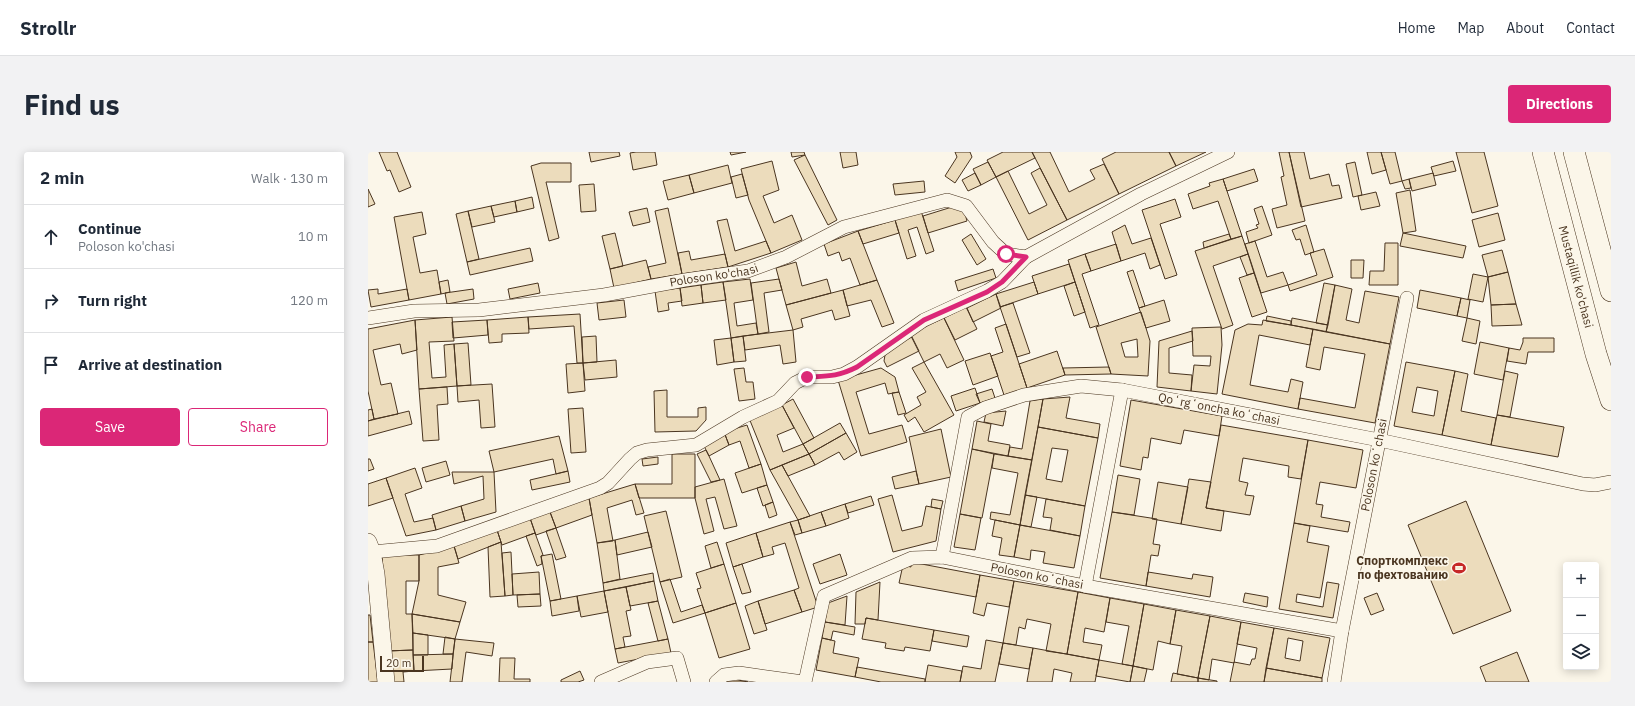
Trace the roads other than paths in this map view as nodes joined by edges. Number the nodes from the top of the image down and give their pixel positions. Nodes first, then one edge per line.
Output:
1 (1228, 152) edge
2 (1543, 152) edge
3 (1574, 152) edge
4 (1026, 257) junction
5 (1611, 291) edge
6 (1407, 298) dead end
7 (368, 318) edge
8 (1122, 390) junction
9 (1611, 400) edge
10 (1379, 440) junction
11 (1611, 482) edge
12 (370, 547) edge
13 (942, 557) junction
14 (1085, 586) junction
15 (1342, 631) junction
16 (386, 682) edge
17 (601, 682) edge
18 (684, 682) edge
19 (716, 682) edge
20 (804, 682) edge
21 (1334, 682) edge

1 - 4 street
2 - 9 main road, Mustaqillik ko'chasi
3 - 5 main road
4 - 7 street, Poloson ko'chasi
4 - 12 street
6 - 10 street, Poloson koʻchasi
8 - 10 street, Qoʻrgʻoncha koʻchasi
8 - 13 street, Qoʻrgʻoncha koʻchasi
8 - 14 street
10 - 11 street, Qoʻrgʻoncha koʻchasi
10 - 15 street, Poloson koʻchasi
12 - 16 street
13 - 14 street, Poloson koʻchasi
13 - 20 street, Poloson koʻchasi
14 - 15 street, Poloson koʻchasi
15 - 21 street, Poloson koʻchasi
17 - 18 street
19 - 20 street, Poloson koʻchasi

